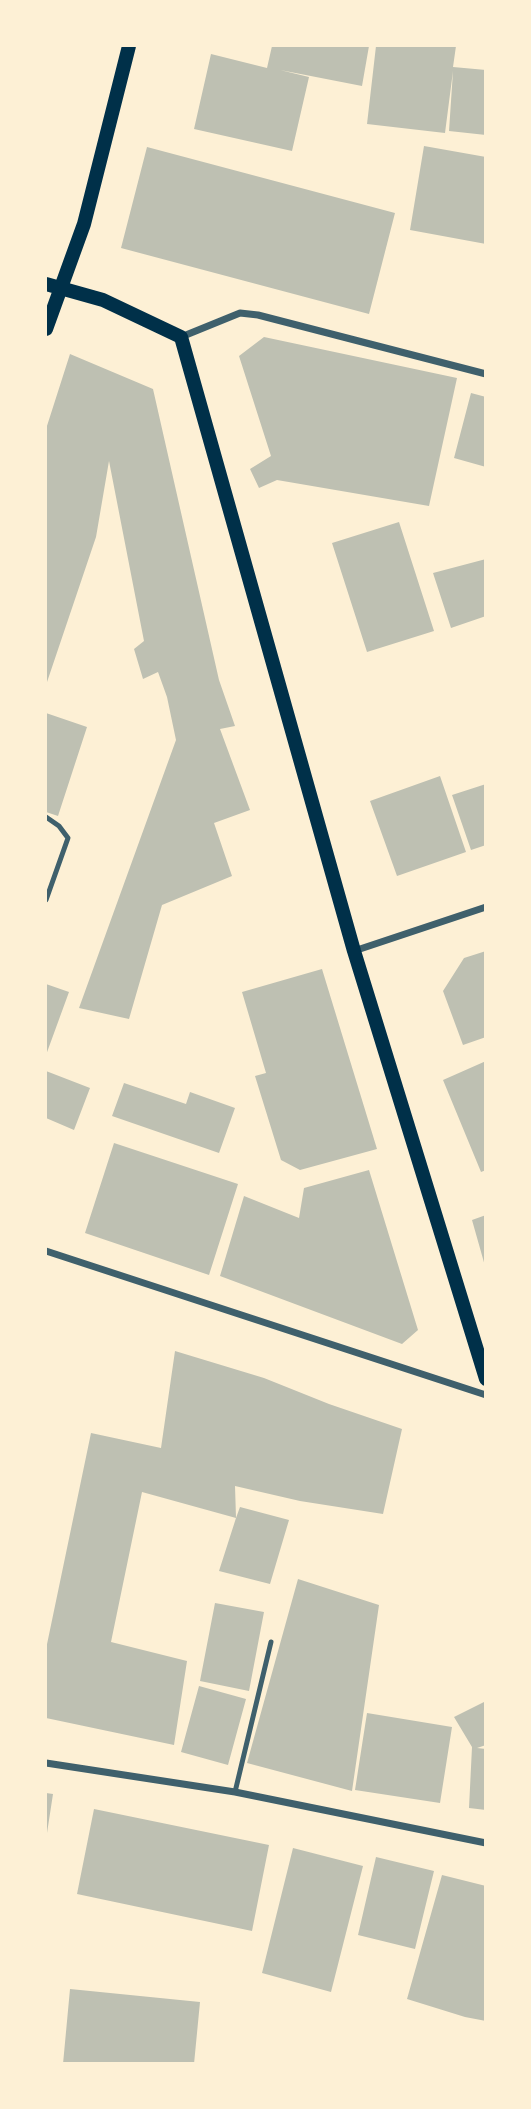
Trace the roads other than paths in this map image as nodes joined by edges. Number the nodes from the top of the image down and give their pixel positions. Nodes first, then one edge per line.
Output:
1 (130, 46) edge
2 (46, 284) edge
3 (60, 289) junction
4 (46, 329) edge
5 (181, 337) junction
6 (485, 374) edge
7 (46, 817) edge
8 (46, 900) edge
9 (485, 907) edge
10 (354, 951) junction
11 (46, 1251) edge
12 (485, 1379) edge
13 (485, 1395) edge
14 (271, 1642) dead end
15 (46, 1763) edge
16 (234, 1793) junction
17 (485, 1843) edge

1 - 3 main road
2 - 3 main road
3 - 4 main road
3 - 5 main road
5 - 6 street
5 - 10 main road
7 - 8 lane
9 - 10 street
10 - 12 main road
11 - 13 street
14 - 16 lane
15 - 16 street
16 - 17 street

